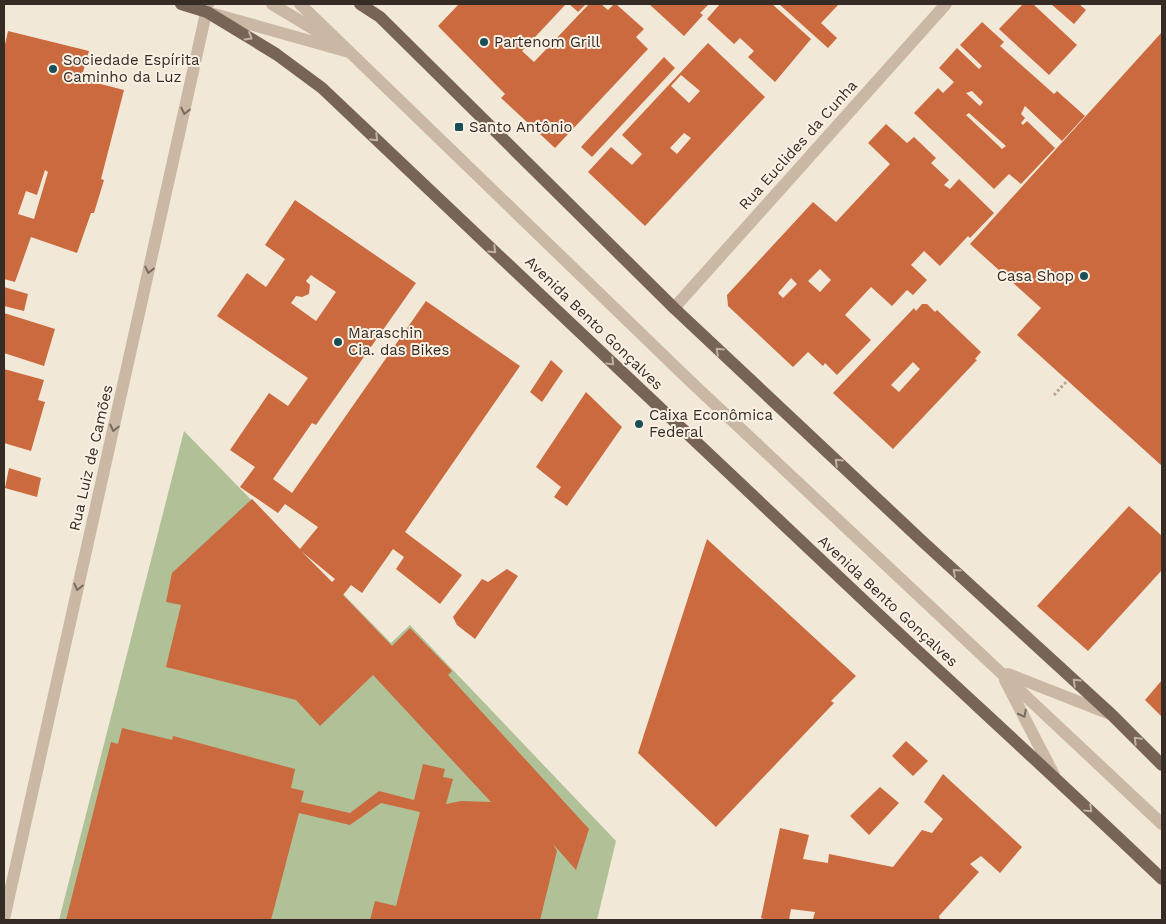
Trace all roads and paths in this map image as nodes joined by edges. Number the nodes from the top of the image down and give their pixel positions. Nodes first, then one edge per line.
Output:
1 (181, 4) edge
2 (272, 4) edge
3 (300, 4) edge
4 (360, 4) edge
5 (946, 4) edge
6 (208, 8) edge
7 (351, 52) junction
8 (674, 308) junction
9 (1068, 380) dead end
10 (1054, 395) dead end
11 (1000, 671) junction
12 (1112, 715) junction
13 (1162, 764) edge
14 (1054, 775) junction
15 (1162, 824) edge
16 (1162, 879) edge
17 (4, 919) edge

1 - 6 main road, Avenida Bento Gonçalves
2 - 7 street
3 - 7 street
4 - 8 main road
5 - 8 street, Rua Euclides da Cunha
6 - 7 street
6 -> 14 main road, Avenida Bento Gonçalves
6 -> 17 street, Rua Luiz de Camões
7 - 11 street
12 -> 8 main road
9 - 10 path
11 - 12 street
11 -> 14 street
11 - 15 street
13 -> 12 main road
14 -> 16 main road, Avenida Bento Gonçalves

